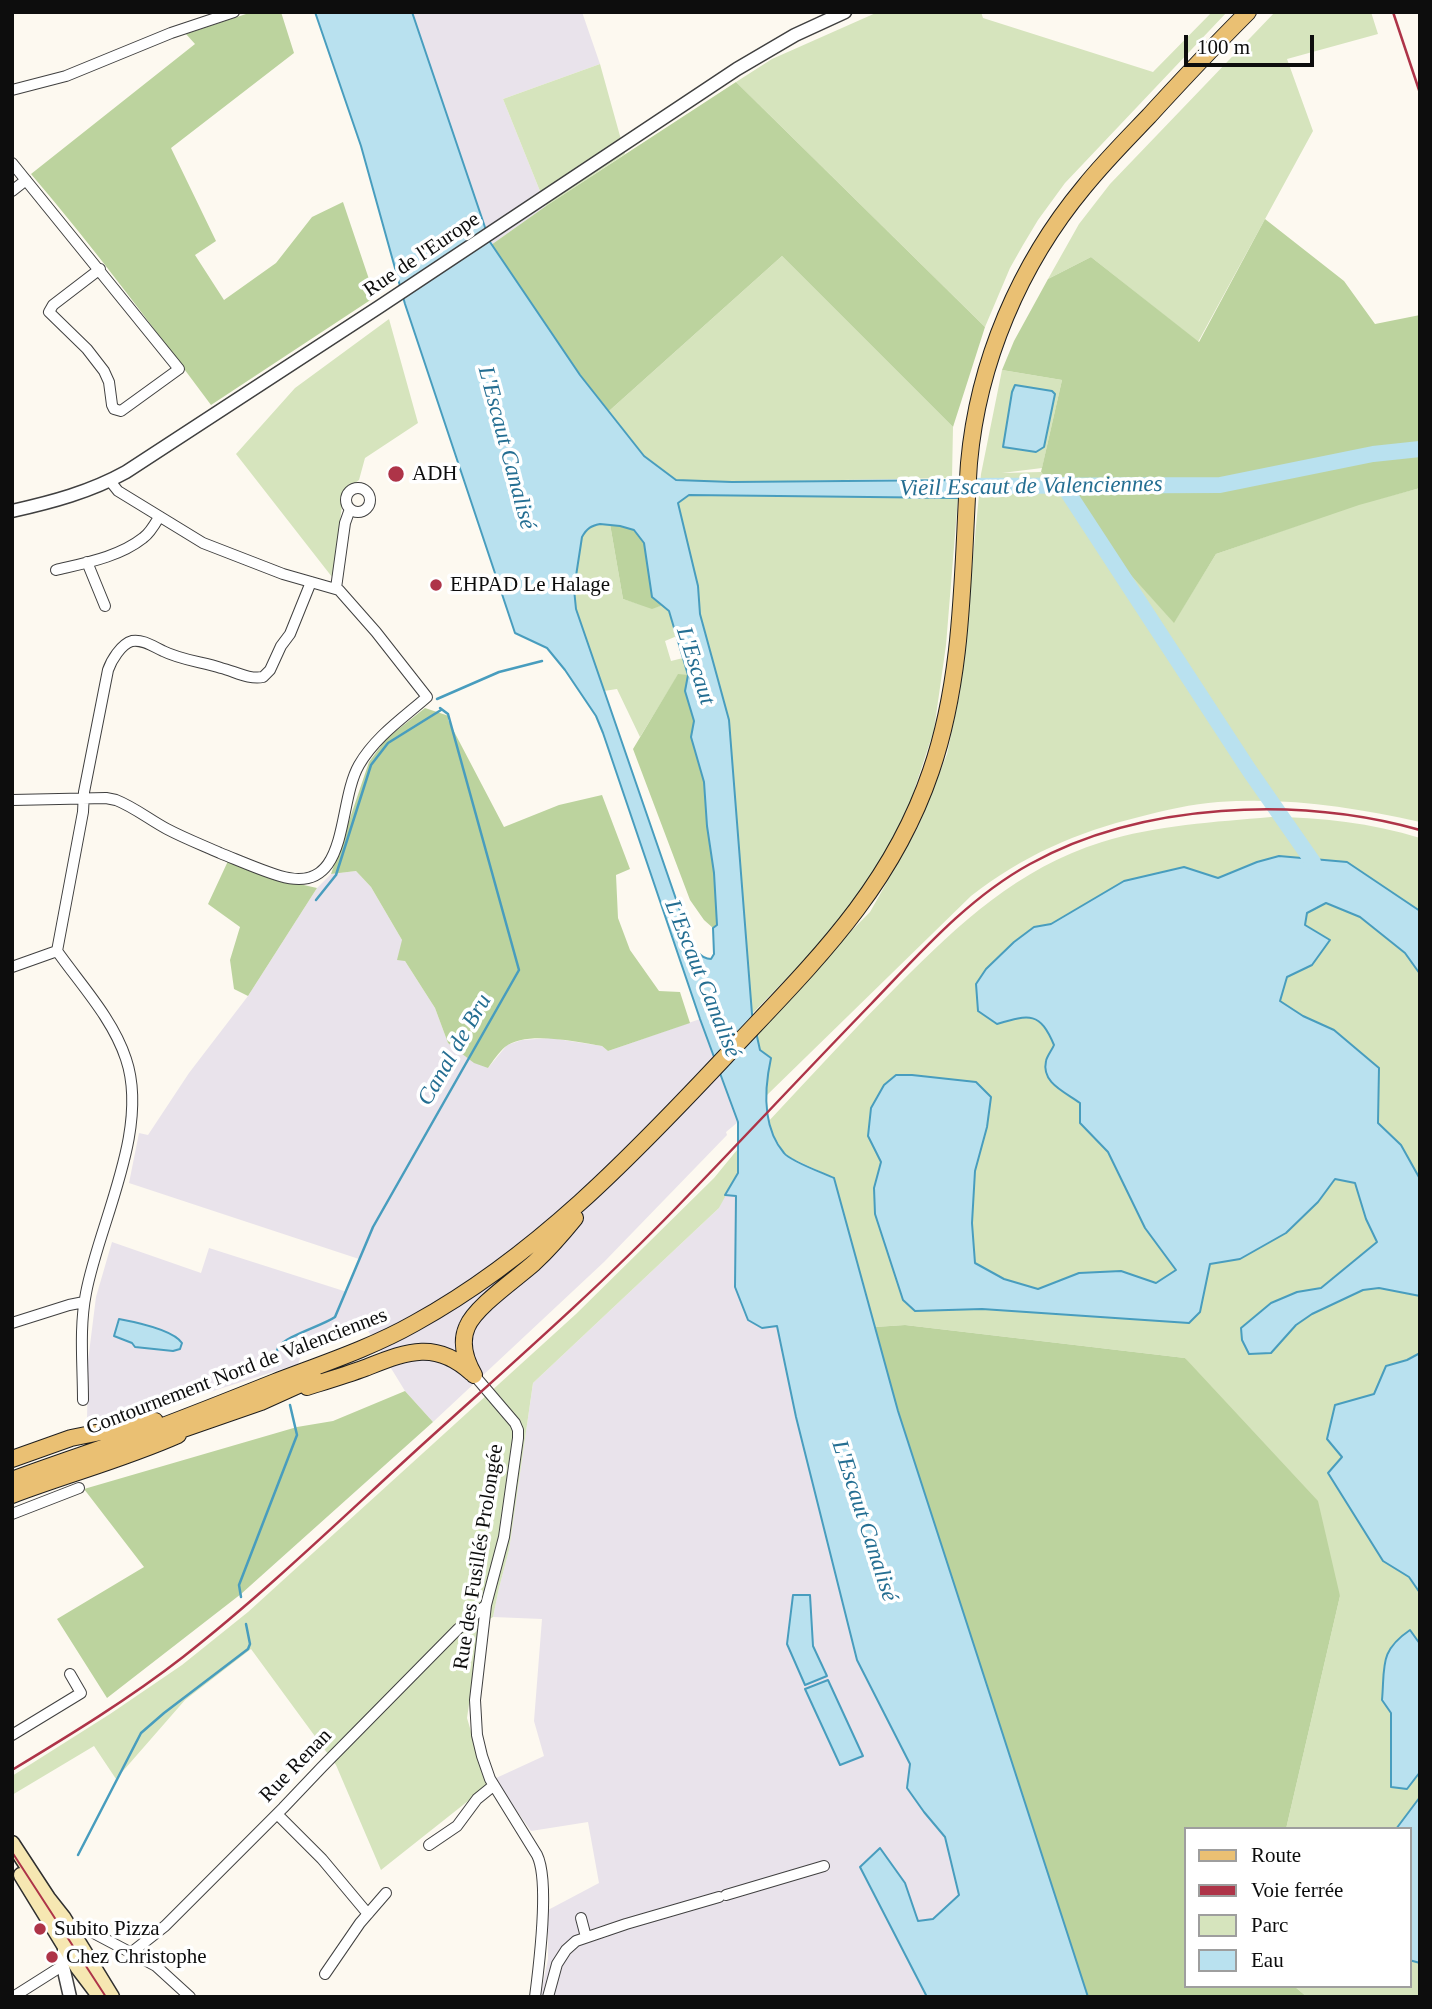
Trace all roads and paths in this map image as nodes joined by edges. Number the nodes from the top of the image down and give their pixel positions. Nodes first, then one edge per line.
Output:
1 (234, 12) edge
2 (845, 12) edge
3 (1247, 13) edge
4 (12, 90) edge
5 (12, 163) edge
6 (26, 180) junction
7 (12, 191) edge
8 (100, 269) junction
9 (110, 481) junction
10 (350, 509) dead end
11 (12, 511) edge
12 (159, 516) junction
13 (87, 562) junction
14 (56, 570) dead end
15 (312, 582) junction
16 (336, 588) junction
17 (105, 606) dead end
18 (83, 799) junction
19 (12, 800) edge
20 (57, 951) junction
21 (12, 967) edge
22 (613, 1171) junction
23 (84, 1302) junction
24 (12, 1323) edge
25 (388, 1337) junction
26 (474, 1375) junction
27 (83, 1400) dead end
28 (261, 1402) junction
29 (198, 1419) junction
30 (12, 1459) edge
31 (12, 1480) edge
32 (79, 1488) dead end
33 (12, 1495) edge
34 (12, 1514) edge
35 (486, 1605) junction
36 (70, 1674) dead end
37 (12, 1735) edge
38 (493, 1786) junction
39 (277, 1814) junction
40 (12, 1843) edge
41 (429, 1845) dead end
42 (12, 1861) edge
43 (824, 1867) dead end
44 (386, 1893) dead end
45 (368, 1914) junction
46 (581, 1918) dead end
47 (73, 1932) junction
48 (586, 1937) junction
49 (64, 1946) junction
50 (132, 1952) junction
51 (62, 1966) junction
52 (325, 1975) dead end
53 (13, 1997) edge
54 (70, 1997) edge
55 (100, 1997) edge
56 (112, 1997) edge
57 (190, 1997) edge
58 (535, 1997) edge
59 (548, 1997) edge

1 - 4 street
2 - 9 street, Rue de l'Europe
3 - 22 main road, Contournement Nord de Valenciennes
5 - 6 street
6 - 7 street
6 - 8 street
8 - 8 street
9 - 11 street, Rue de l'Europe
9 - 12 street
10 - 16 street
12 - 13 street
12 - 15 street
13 - 14 street
13 - 17 street
15 - 16 street
15 - 18 street
16 - 18 street
18 - 19 street
18 - 20 street
20 - 21 street
20 - 23 street
22 - 25 main road, Contournement Nord de Valenciennes
22 - 26 main road
23 - 24 street
23 - 27 street
25 - 28 main road
25 - 29 main road, Contournement Nord de Valenciennes
26 - 28 main road
26 - 35 street, Rue des Fusillés Prolongée
28 - 29 main road
29 - 30 main road
29 - 31 main road, Contournement Nord de Valenciennes
29 - 33 main road
32 - 34 street
35 - 38 street, Rue des Fusillés Prolongée
35 - 39 street, Rue Renan
36 - 37 street
38 - 41 street
38 - 58 street, Rue des Fusillés Prolongée
39 - 45 street
39 - 50 street, Rue Renan
40 - 47 main road
42 - 49 main road
43 - 48 street
44 - 45 street
45 - 52 street
46 - 48 street
47 - 49 street
47 - 50 street
47 - 56 main road
48 - 59 street
49 - 51 street
49 - 55 main road
50 - 57 street
51 - 53 street
51 - 54 street

